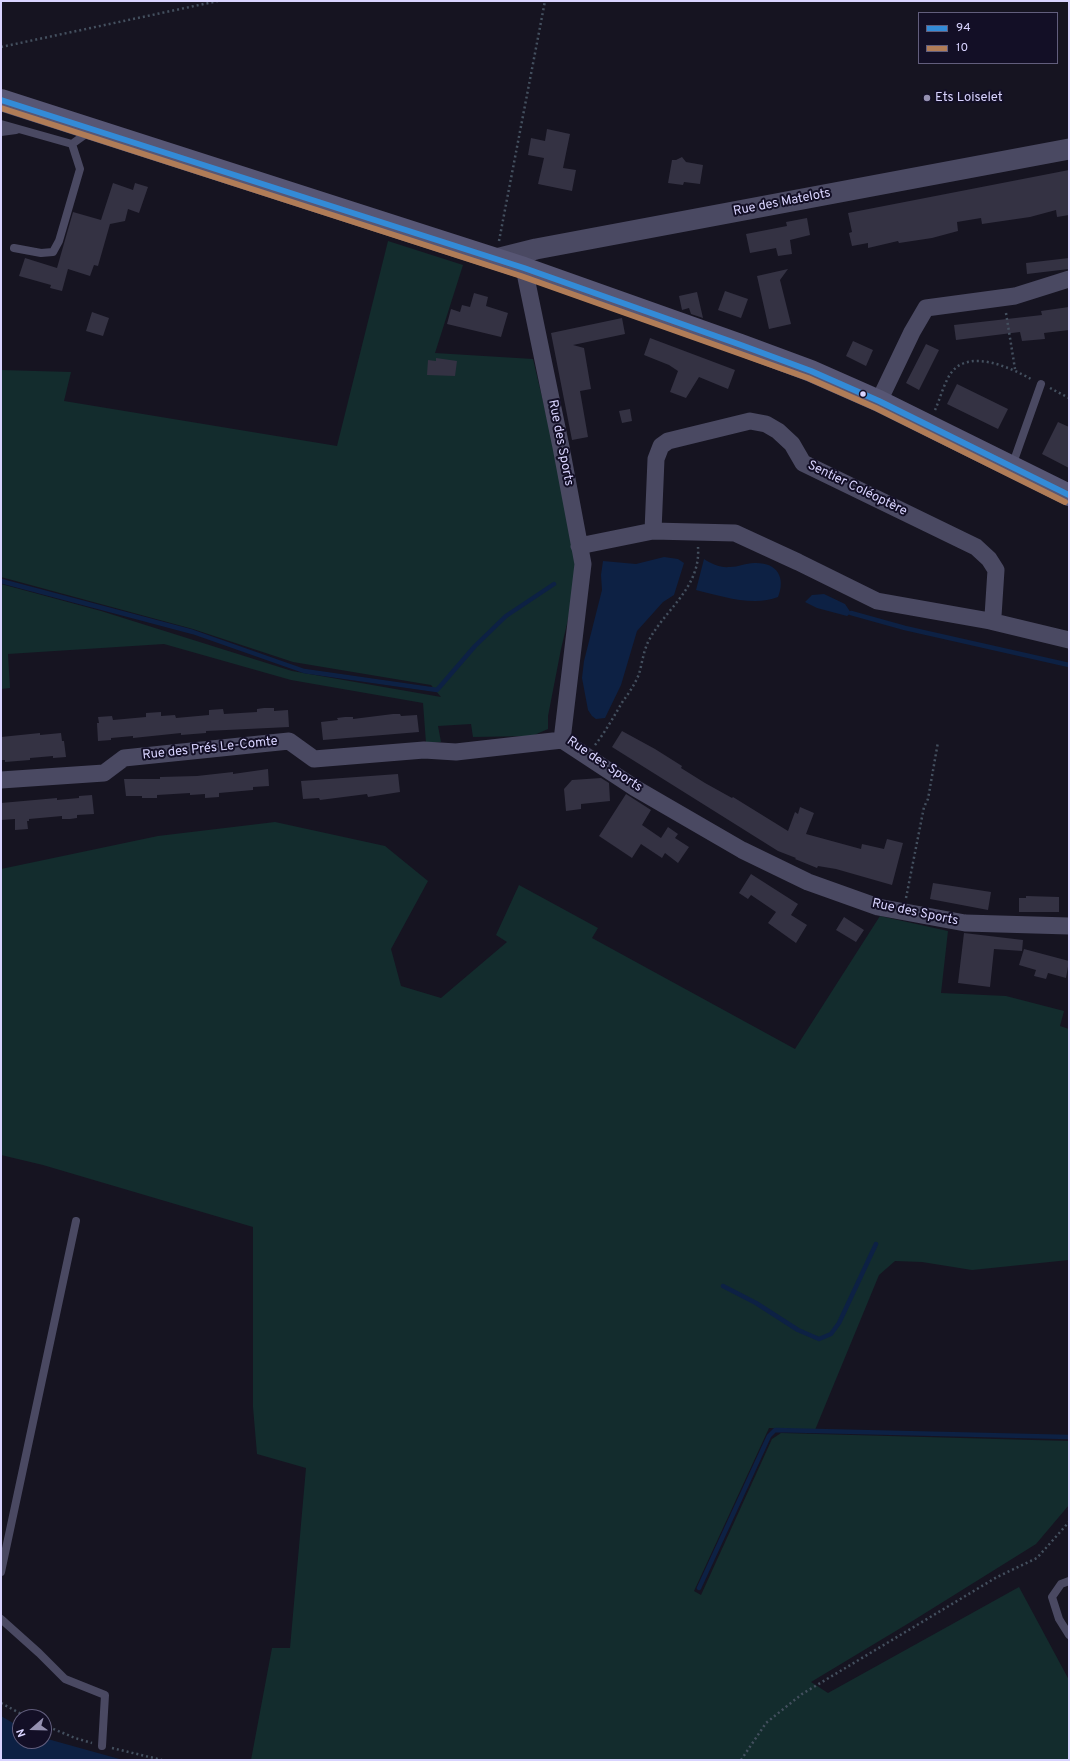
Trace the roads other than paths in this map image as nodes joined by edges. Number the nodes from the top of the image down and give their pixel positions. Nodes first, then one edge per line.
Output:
1 (1, 100) edge
2 (1, 124) edge
3 (92, 129) junction
4 (17, 130) junction
5 (1, 132) edge
6 (72, 144) junction
7 (1069, 149) edge
8 (14, 248) dead end
9 (496, 259) junction
10 (524, 268) junction
11 (1069, 279) edge
12 (1041, 384) road end
13 (879, 401) junction
14 (1012, 467) junction
15 (1069, 495) edge
16 (653, 531) junction
17 (579, 546) junction
18 (990, 621) junction
19 (1069, 640) edge
20 (562, 740) junction
21 (1, 780) edge
22 (1069, 926) edge
23 (76, 1221) dead end
24 (1, 1572) edge
25 (1069, 1580) edge
26 (1, 1619) edge
27 (1069, 1635) edge
28 (102, 1746) dead end

1 - 3 main road
2 - 4 lane
3 - 6 lane
3 - 9 main road
4 - 5 lane
4 - 6 lane
6 - 8 lane
7 - 9 street, Rue des Matelots
9 - 10 main road
10 - 13 main road
10 - 17 street, Rue des Sports
11 - 13 street
12 - 14 lane
13 - 14 main road
14 - 15 main road
16 - 17 street
16 - 18 street
16 - 18 street, Sentier Coléoptère
17 - 20 street, Rue des Sports
18 - 19 street
20 - 21 street, Rue des Prés Le-Comte
20 - 22 street, Rue des Sports
23 - 24 lane
25 - 27 lane
26 - 28 lane

